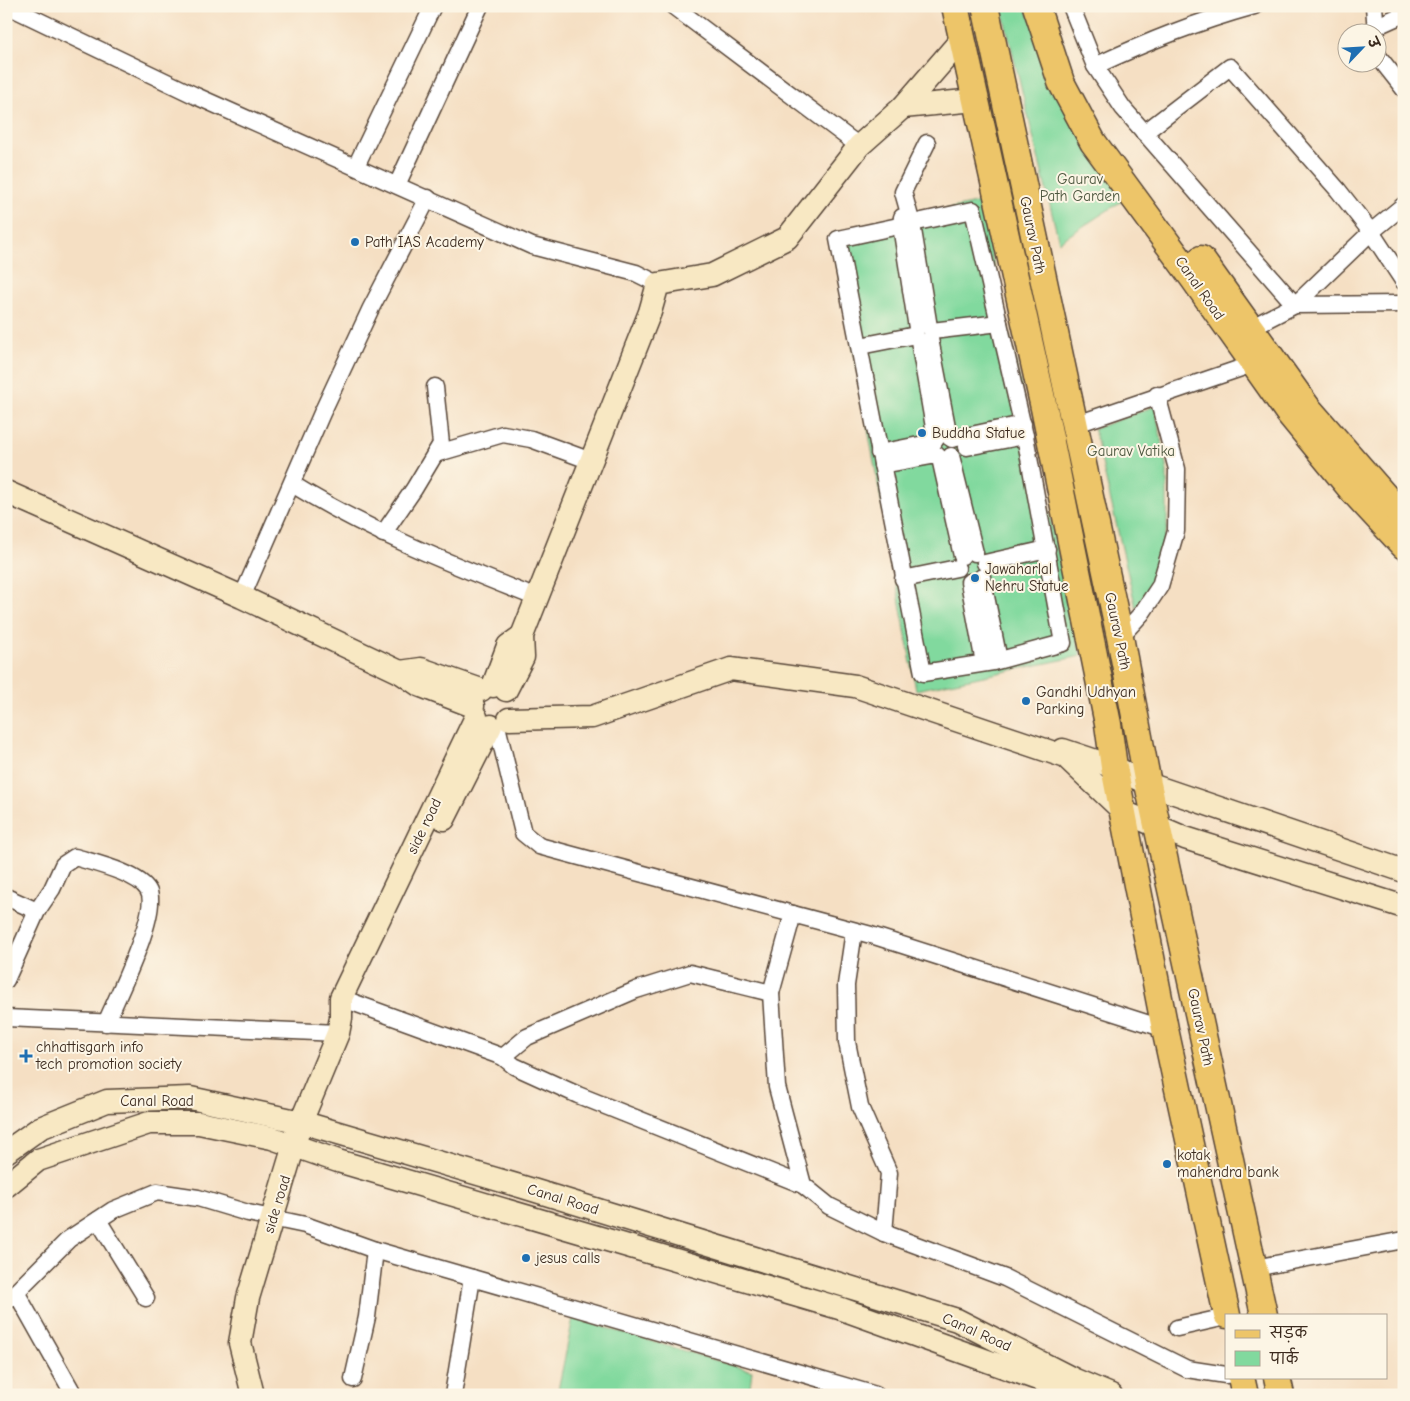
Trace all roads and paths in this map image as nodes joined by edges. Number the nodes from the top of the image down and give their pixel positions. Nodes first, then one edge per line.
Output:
1 (8, 6) edge
2 (433, 6) edge
3 (480, 6) edge
4 (673, 6) edge
5 (955, 6) edge
6 (985, 6) edge
7 (1036, 6) edge
8 (1050, 6) edge
9 (1071, 6) edge
10 (1254, 6) edge
11 (1374, 6) edge
12 (1404, 14) edge
13 (1375, 22) edge
14 (1388, 23) edge
15 (961, 40) junction
16 (1095, 66) junction
17 (1388, 69) edge
18 (1404, 89) edge
19 (975, 100) junction
20 (903, 107) junction
21 (1144, 133) junction
22 (927, 143) dead end
23 (859, 146) junction
24 (356, 166) junction
25 (397, 185) junction
26 (428, 198) junction
27 (1404, 205) edge
28 (907, 225) junction
29 (1371, 232) junction
30 (1404, 282) edge
31 (658, 284) junction
32 (1404, 304) edge
33 (1294, 305) junction
34 (1000, 323) junction
35 (1252, 327) junction
36 (924, 333) junction
37 (860, 346) junction
38 (1253, 364) junction
39 (435, 387) dead end
40 (1157, 395) junction
41 (1074, 425) junction
42 (1024, 430) junction
43 (944, 447) junction
44 (435, 454) junction
45 (880, 459) junction
46 (591, 460) junction
47 (292, 484) junction
48 (6, 492) edge
49 (1404, 518) edge
50 (383, 534) junction
51 (1404, 546) edge
52 (1047, 549) junction
53 (972, 567) junction
54 (903, 579) junction
55 (242, 597) junction
56 (537, 598) junction
57 (1120, 637) junction
58 (993, 663) junction
59 (493, 708) junction
60 (1114, 767) junction
61 (1148, 784) junction
62 (1124, 812) junction
63 (1158, 827) junction
64 (1404, 871) edge
65 (6, 897) edge
66 (1404, 907) edge
67 (37, 911) junction
68 (793, 914) junction
69 (854, 931) junction
70 (6, 980) edge
71 (771, 994) junction
72 (6, 1018) edge
73 (344, 1018) junction
74 (106, 1023) junction
75 (1165, 1029) junction
76 (503, 1057) junction
77 (301, 1122) junction
78 (295, 1146) junction
79 (6, 1152) edge
80 (802, 1184) junction
81 (6, 1186) edge
82 (272, 1219) junction
83 (98, 1220) junction
84 (884, 1233) junction
85 (1404, 1240) edge
86 (375, 1250) junction
87 (1254, 1268) junction
88 (472, 1278) junction
89 (11, 1297) edge
90 (146, 1298) dead end
91 (1227, 1314) edge
92 (1264, 1314) edge
93 (1225, 1316) edge
94 (1176, 1328) dead end
95 (1225, 1375) edge
96 (1241, 1378) edge
97 (1277, 1378) edge
98 (354, 1379) dead end
99 (74, 1395) edge
100 (253, 1395) edge
101 (454, 1395) edge
102 (876, 1395) edge
103 (1077, 1395) edge
104 (1111, 1395) edge
105 (1245, 1395) edge
106 (1281, 1395) edge

1 - 24 street
2 - 24 street
3 - 25 street
4 - 23 street
5 - 15 main road
6 - 41 main road, Gaurav Path
7 - 38 main road, Canal Road
8 - 35 main road
9 - 16 street
10 - 16 street
11 - 13 street
12 - 14 street
15 - 19 main road
15 - 20 street
16 - 21 street
17 - 18 street
19 - 20 street
19 - 60 main road
20 - 23 street
21 - 29 street
21 - 33 street
22 - 28 street
23 - 31 street
24 - 25 street
25 - 26 street
26 - 31 street
26 - 47 street
27 - 29 street
28 - 34 street
28 - 36 street
28 - 37 street
29 - 30 street
29 - 33 street
31 - 46 street, side road
32 - 33 street
33 - 35 street
34 - 36 street
34 - 42 street
35 - 38 street
35 - 49 main road
36 - 37 street
36 - 43 street
37 - 45 street
38 - 40 street
38 - 51 main road, Canal Road
39 - 44 street
40 - 41 street
40 - 57 street
41 - 57 main road, Gaurav Path
42 - 43 street
42 - 52 street
43 - 45 street
43 - 53 street
44 - 46 street
44 - 50 street
45 - 54 street
46 - 56 street, side road
47 - 50 street
47 - 55 street
48 - 55 street
50 - 56 street
52 - 53 street
52 - 58 street
53 - 54 street
53 - 58 street
54 - 58 street
55 - 59 street
56 - 59 street, side road
57 - 61 main road, Gaurav Path
59 - 60 street
59 - 62 street
59 - 68 street
59 - 73 street, side road
60 - 61 street
60 - 62 main road
61 - 63 main road, Gaurav Path
61 - 64 street
62 - 63 street
62 - 75 main road
63 - 66 street
63 - 87 main road, Gaurav Path
65 - 67 street
67 - 70 street
67 - 74 street
68 - 69 street
68 - 71 street
69 - 75 street
69 - 84 street
71 - 76 street
71 - 80 street
72 - 74 street
73 - 74 street
73 - 76 street
73 - 77 street, side road
75 - 91 main road
76 - 80 street
77 - 78 street, side road
77 - 79 street, Canal Road
77 - 104 street, Canal Road
78 - 81 street, Canal Road
78 - 82 street, side road
78 - 103 street, Canal Road
80 - 84 street
82 - 83 street
82 - 86 street
82 - 100 street, side road
83 - 89 street
83 - 90 street
84 - 95 street
85 - 87 street
86 - 88 street
86 - 98 street
87 - 92 main road, Gaurav Path
88 - 101 street
88 - 102 street
89 - 99 street
93 - 94 street
96 - 105 main road
97 - 106 main road

